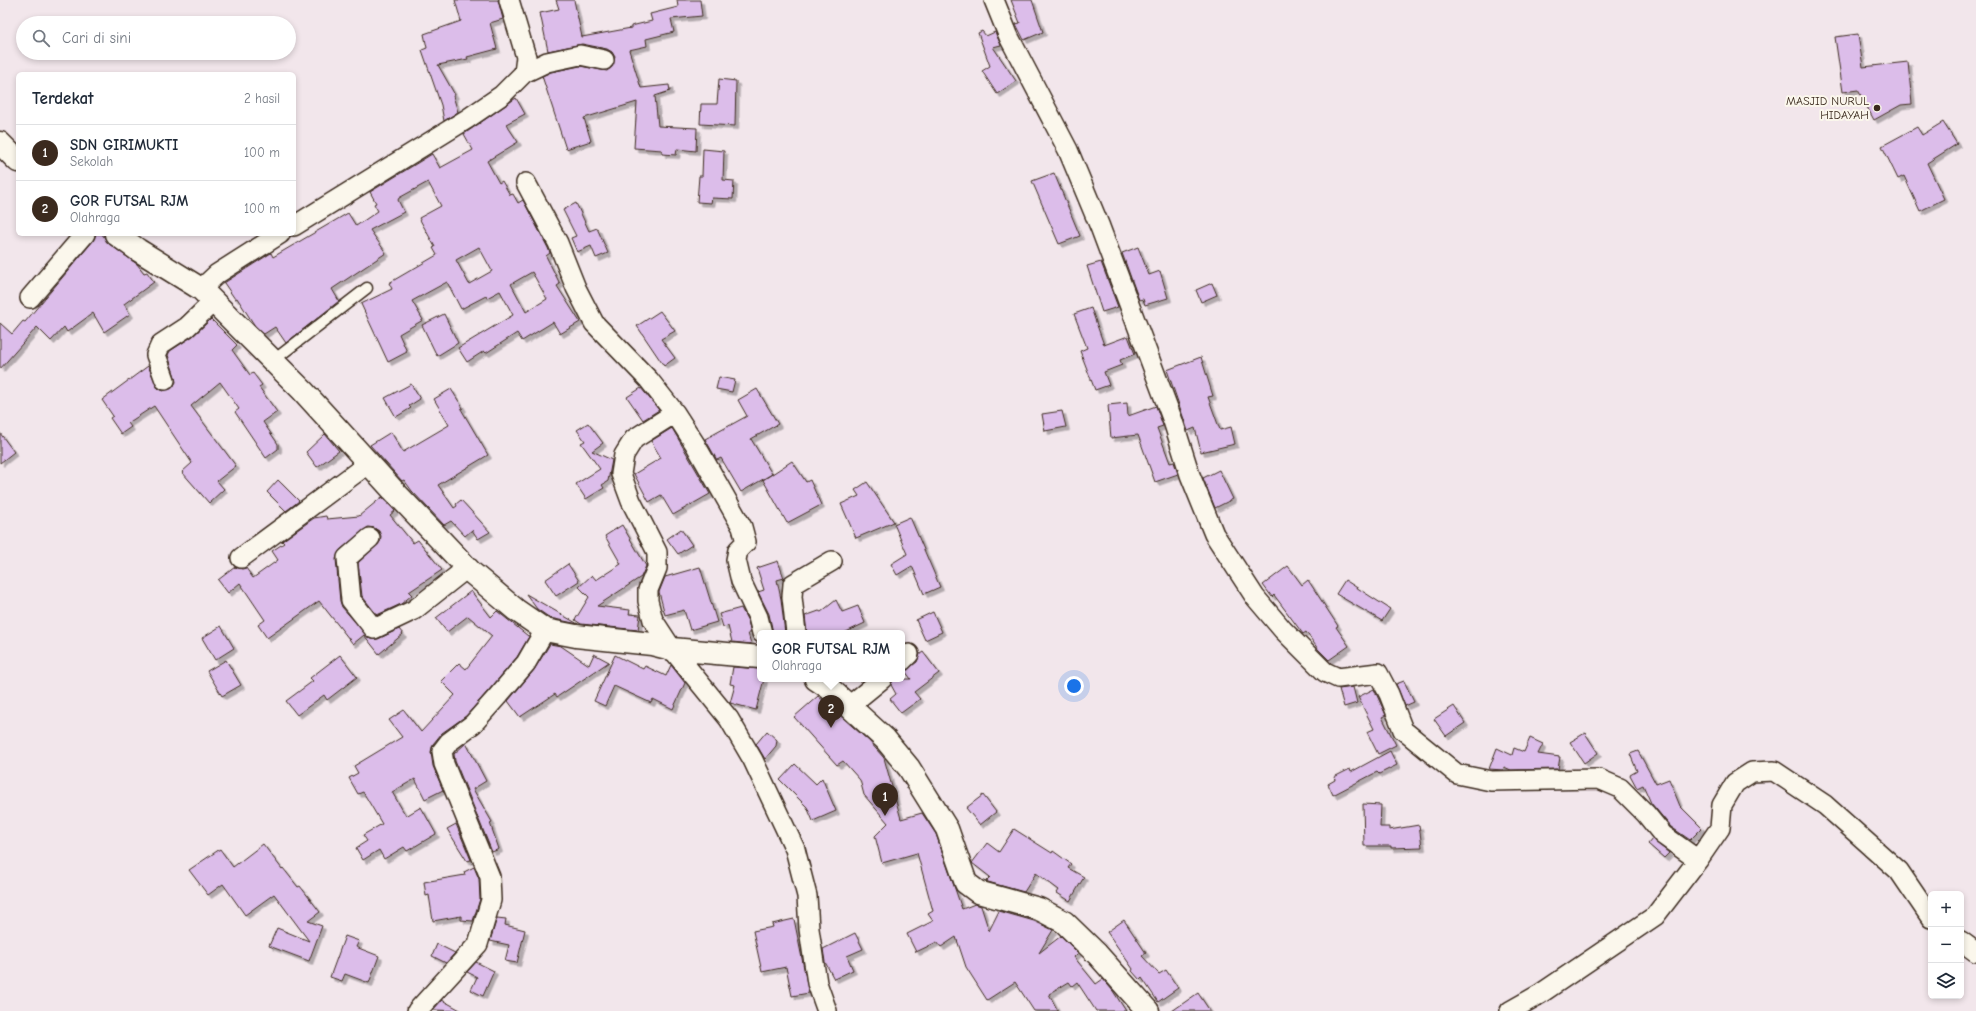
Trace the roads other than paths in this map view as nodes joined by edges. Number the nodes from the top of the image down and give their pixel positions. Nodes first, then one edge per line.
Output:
1 (509, 0) edge
2 (994, 0) edge
3 (604, 60) dead end
4 (524, 73) junction
5 (526, 183) dead end
6 (296, 225) edge
7 (83, 236) edge
8 (119, 236) edge
9 (277, 236) edge
10 (367, 288) dead end
11 (208, 295) junction
12 (30, 298) dead end
13 (274, 360) junction
14 (165, 380) dead end
15 (675, 414) junction
16 (369, 463) junction
17 (370, 538) dead end
18 (240, 558) dead end
19 (832, 561) dead end
20 (467, 568) junction
21 (545, 630) junction
22 (761, 630) edge
23 (796, 630) edge
24 (672, 649) junction
25 (757, 657) edge
26 (821, 682) edge
27 (878, 682) edge
28 (849, 706) junction
29 (1698, 860) junction
30 (1928, 914) edge
31 (1964, 943) edge
32 (1976, 952) edge
33 (417, 1011) edge
34 (827, 1011) edge
35 (1148, 1011) edge
36 (1510, 1011) edge

1 - 4 street
2 - 29 street
3 - 4 street
4 - 6 street
5 - 15 street
7 - 12 street
8 - 11 street
9 - 11 street
10 - 13 lane
11 - 13 street
11 - 14 street
13 - 16 street
15 - 22 street
15 - 24 street
16 - 18 street
16 - 20 street
17 - 20 street
19 - 23 street
20 - 21 street
21 - 24 street
21 - 33 street
24 - 25 street
24 - 34 street
26 - 28 street
27 - 28 street
28 - 35 street
29 - 30 street
29 - 36 street
31 - 32 street

